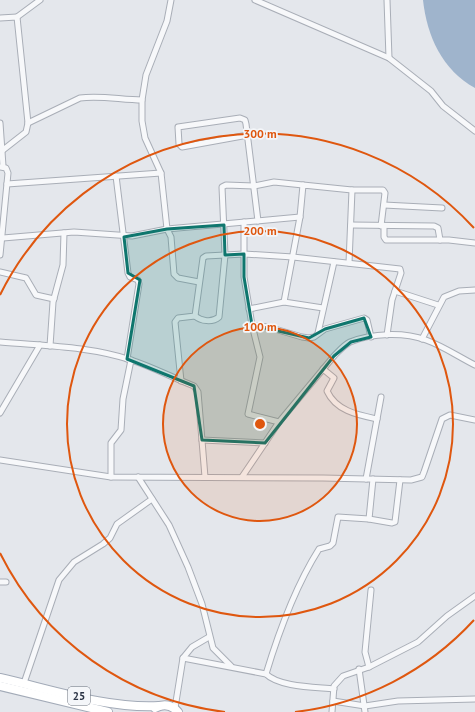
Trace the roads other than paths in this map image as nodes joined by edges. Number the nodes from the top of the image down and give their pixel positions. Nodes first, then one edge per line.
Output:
1 (40, 0) edge
2 (172, 0) edge
3 (255, 0) edge
4 (387, 0) edge
5 (17, 17) junction
6 (0, 18) edge
7 (389, 58) junction
8 (142, 100) junction
9 (28, 123) junction
10 (0, 124) edge
11 (475, 131) edge
12 (248, 135) junction
13 (3, 150) junction
14 (2, 166) edge
15 (162, 173) junction
16 (116, 176) junction
17 (7, 184) junction
18 (303, 185) junction
19 (254, 186) junction
20 (352, 190) junction
21 (384, 205) junction
22 (442, 208) dead end
23 (300, 217) junction
24 (258, 221) junction
25 (244, 222) junction
26 (224, 225) junction
27 (351, 225) junction
28 (382, 226) junction
29 (167, 229) junction
30 (64, 232) junction
31 (124, 237) junction
32 (440, 240) junction
33 (2, 242) edge
34 (475, 243) edge
35 (244, 254) junction
36 (0, 255) edge
37 (225, 255) junction
38 (293, 257) junction
39 (334, 262) junction
40 (349, 263) junction
41 (0, 272) edge
42 (199, 282) junction
43 (475, 290) edge
44 (394, 291) junction
45 (54, 299) junction
46 (284, 302) junction
47 (438, 305) junction
48 (323, 308) junction
49 (249, 309) junction
50 (195, 316) junction
51 (252, 326) junction
52 (318, 333) junction
53 (387, 335) junction
54 (371, 337) junction
55 (422, 339) junction
56 (0, 342) edge
57 (40, 345) junction
58 (50, 346) junction
59 (129, 360) junction
60 (475, 365) edge
61 (323, 369) junction
62 (181, 381) junction
63 (381, 396) dead end
64 (0, 412) edge
65 (377, 419) junction
66 (475, 420) edge
67 (279, 422) junction
68 (202, 440) junction
69 (265, 443) junction
70 (0, 460) edge
71 (111, 477) junction
72 (138, 477) junction
73 (205, 477) junction
74 (242, 477) junction
75 (366, 479) junction
76 (373, 479) junction
77 (400, 480) junction
78 (152, 500) junction
79 (369, 519) junction
80 (371, 590) dead end
81 (475, 596) edge
82 (210, 637) junction
83 (183, 658) junction
84 (231, 666) junction
85 (369, 667) junction
86 (359, 669) junction
87 (266, 674) junction
88 (0, 678) edge
89 (24, 683) junction
90 (0, 686) edge
91 (334, 689) junction
92 (475, 699) edge
93 (333, 701) junction
94 (159, 706) junction
95 (365, 706) junction
96 (85, 709) edge
97 (178, 711) edge
98 (108, 712) edge
99 (152, 712) edge
100 (332, 712) edge
101 (365, 712) edge

1 - 5 street
2 - 8 street
3 - 7 street
4 - 7 street
5 - 6 street
5 - 9 street
7 - 11 street
8 - 9 street
8 - 15 street
9 - 13 street
10 - 13 street
12 - 12 street
12 - 19 street
13 - 14 street
14 - 17 street
15 - 16 street
15 - 29 street
16 - 17 street
16 - 31 street
17 - 33 street
18 - 19 street
18 - 20 street
18 - 23 street
19 - 24 street
19 - 26 street
20 - 21 street
20 - 27 street
21 - 22 street
21 - 28 street
23 - 24 street
23 - 38 street
24 - 25 street
25 - 26 street
25 - 35 street
26 - 29 street
26 - 37 street
27 - 28 street
27 - 40 street
28 - 32 street
28 - 32 street
29 - 31 street
29 - 42 street
30 - 31 street
30 - 33 street
30 - 45 street
31 - 59 street
32 - 34 street
33 - 36 street
35 - 37 street
35 - 38 street
35 - 49 street
37 - 42 street
37 - 50 street
38 - 39 street
38 - 46 street
39 - 40 street
39 - 48 street
40 - 44 street
41 - 45 street
42 - 50 street
43 - 47 street
44 - 47 street
44 - 53 street
45 - 58 street
46 - 48 street
46 - 49 street
47 - 55 street
48 - 52 street
49 - 51 street
50 - 62 street
51 - 52 street
51 - 67 street
52 - 54 street
53 - 54 street
53 - 55 street
54 - 61 street
55 - 60 street
56 - 57 street
57 - 58 street
57 - 64 street
58 - 59 street
59 - 62 street
59 - 71 street
61 - 65 street
61 - 67 street
62 - 68 street
63 - 65 street
65 - 75 street
66 - 77 street
67 - 69 street
68 - 69 street
68 - 73 street
69 - 74 street
70 - 71 street
71 - 72 street
72 - 73 street
72 - 78 street
73 - 74 street
74 - 75 street
75 - 76 street
76 - 77 street
76 - 79 street
77 - 79 street
78 - 82 street
78 - 89 street
79 - 87 street
80 - 85 street
81 - 85 street
82 - 83 street
82 - 84 street
83 - 84 street
83 - 97 street
84 - 87 street
85 - 86 street
86 - 91 street
86 - 95 street
87 - 91 street
88 - 89 main road, 25
89 - 94 main road, 25
90 - 96 main road, 25
91 - 93 street
92 - 95 street
93 - 95 street
93 - 100 street
94 - 97 main road
94 - 99 main road
95 - 101 street
96 - 98 main road, 25

